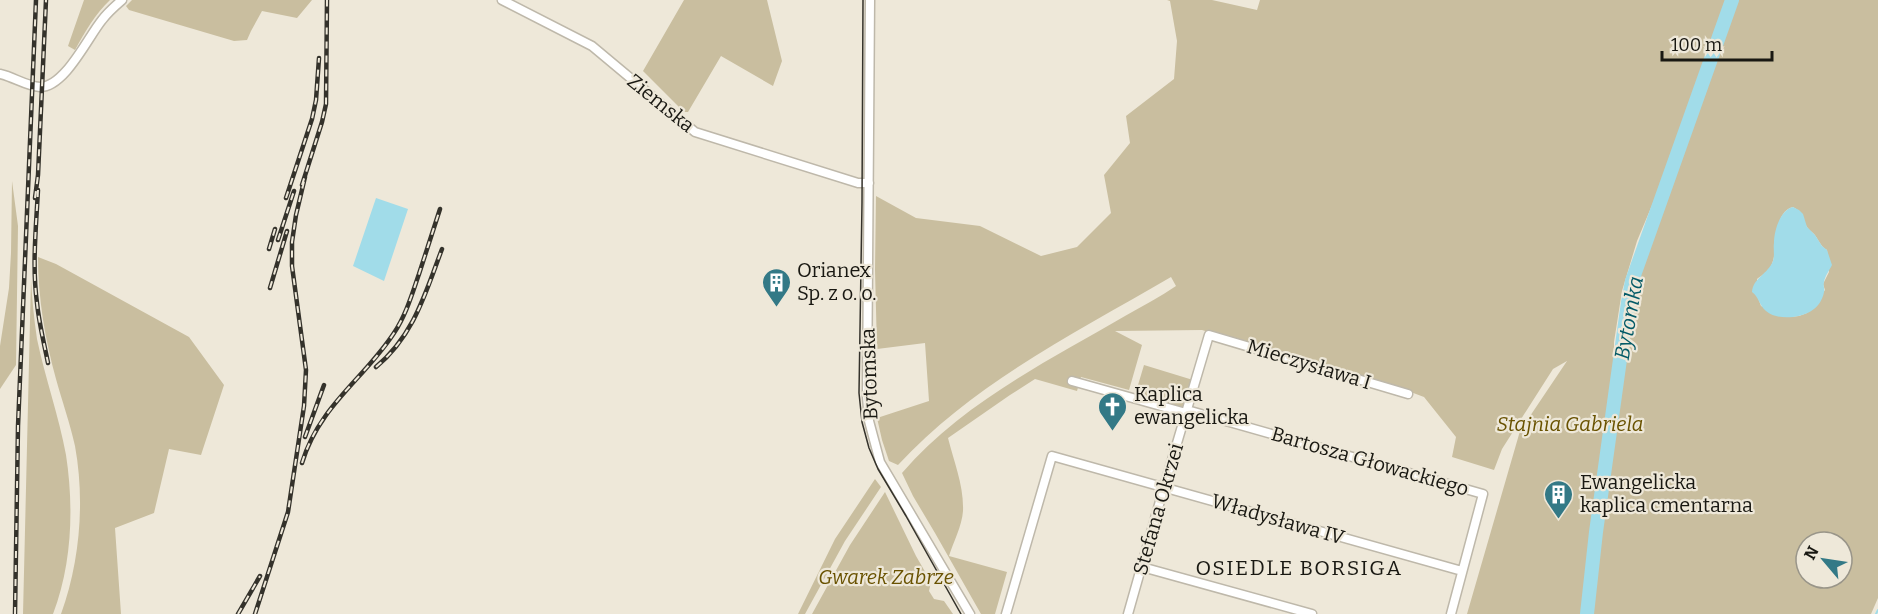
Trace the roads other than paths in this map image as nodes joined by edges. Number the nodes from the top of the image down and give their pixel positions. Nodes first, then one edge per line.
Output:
1 (122, 0) edge
2 (502, 0) edge
3 (870, 0) edge
4 (0, 74) edge
5 (869, 183) junction
6 (1209, 335) joint
7 (1072, 381) dead end
8 (1408, 394) dead end
9 (1187, 411) junction
10 (1164, 487) junction
11 (1142, 567) junction
12 (1462, 571) junction
13 (970, 614) edge
14 (1006, 614) edge
15 (1128, 614) edge
16 (1312, 614) edge
17 (1451, 614) edge

1 - 4 street
2 - 5 street, Ziemska
3 - 5 street, Bytomska
5 - 13 street, Bytomska
6 - 8 street, Mieczysława I
6 - 9 street, Stefana Okrzei
7 - 9 street, Bartosza Głowackiego
9 - 10 street, Stefana Okrzei
9 - 12 street, Bartosza Głowackiego
10 - 11 street, Stefana Okrzei
10 - 12 street, Władysława IV
10 - 14 street, Władysława IV
11 - 15 street, Stefana Okrzei
11 - 16 street
12 - 17 street

